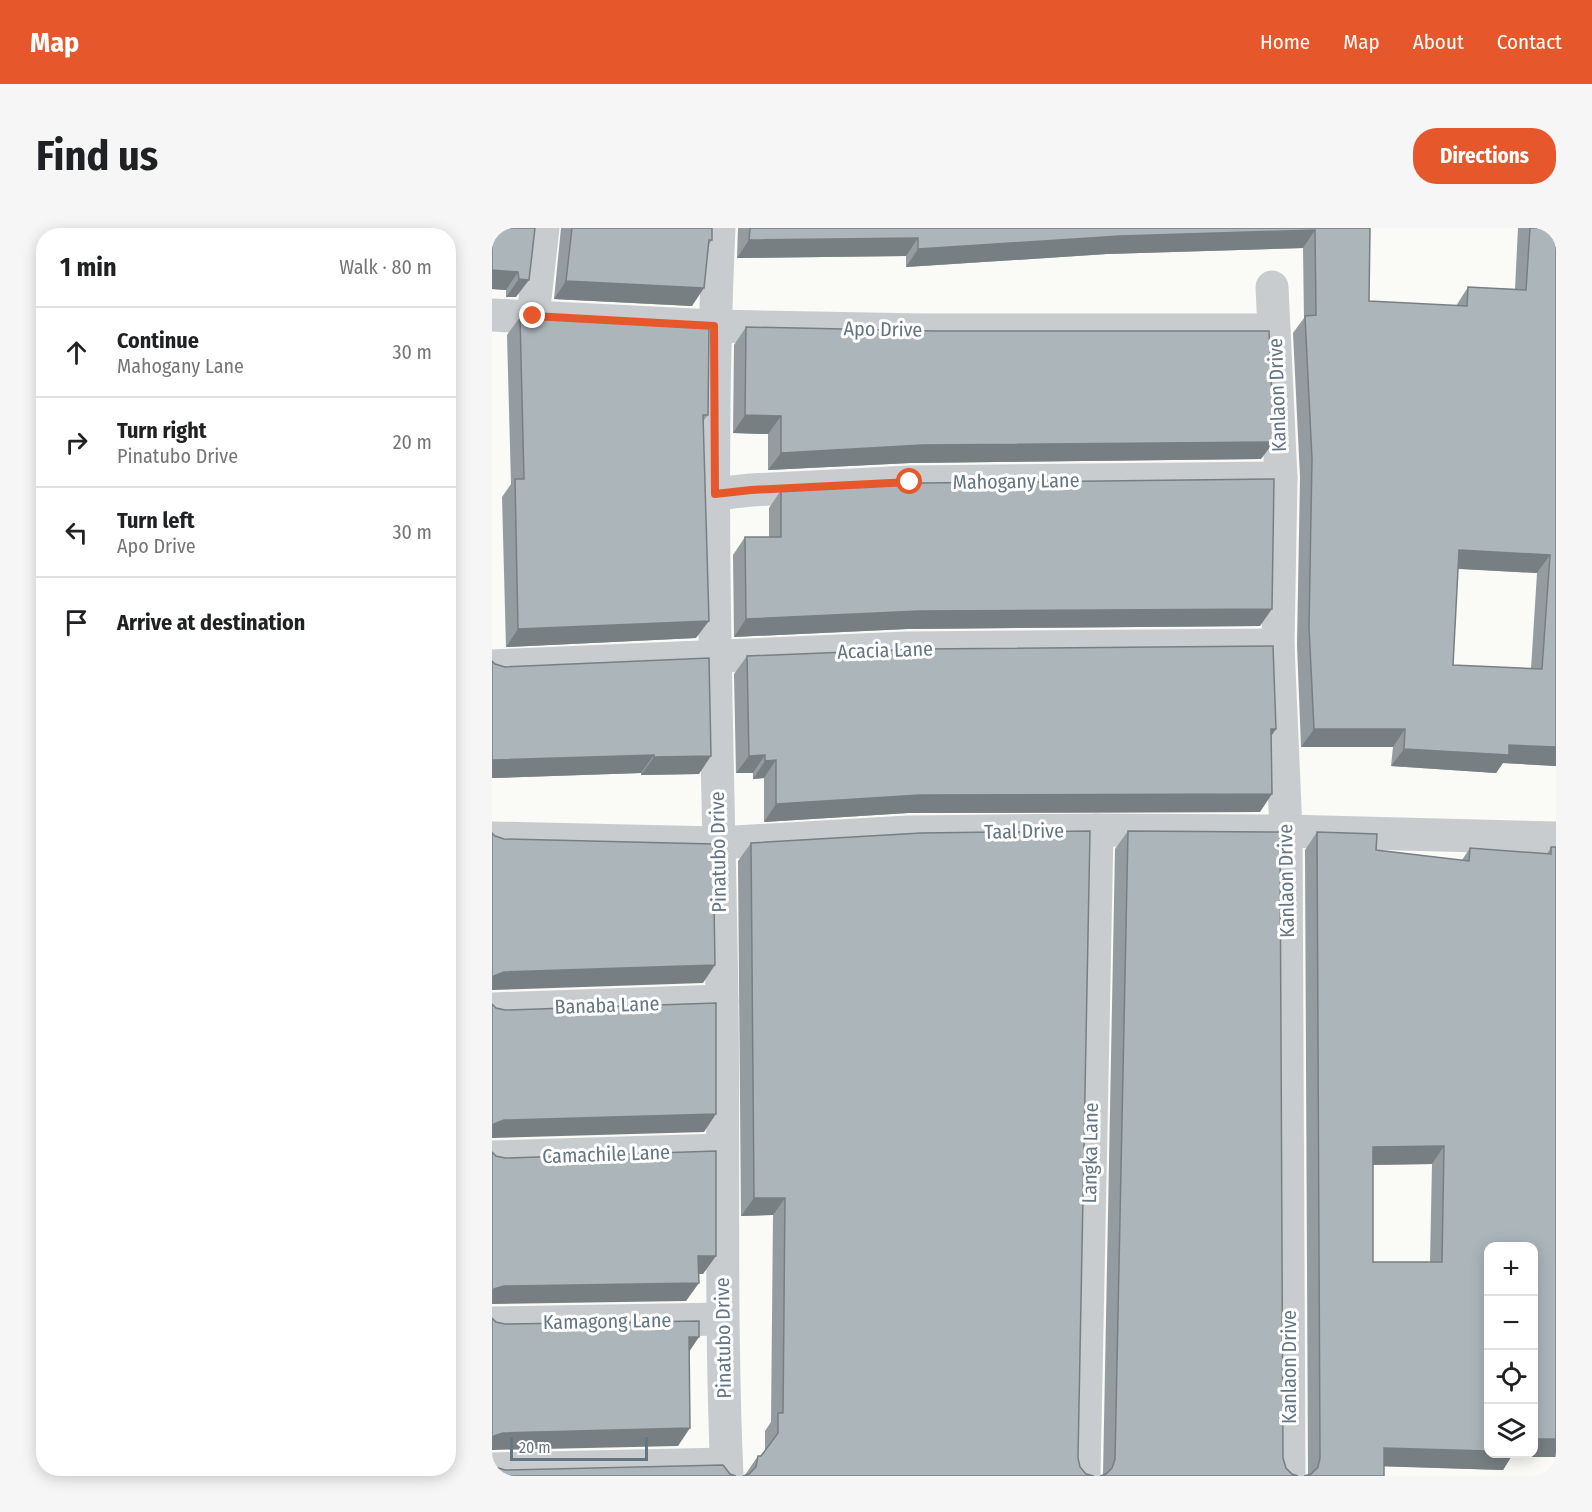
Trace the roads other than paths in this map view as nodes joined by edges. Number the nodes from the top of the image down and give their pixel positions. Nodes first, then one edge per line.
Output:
1 (543, 228) edge
2 (719, 228) edge
3 (1272, 287) dead end
4 (492, 315) edge
5 (533, 316) junction
6 (714, 326) junction
7 (1274, 330) junction
8 (1281, 478) junction
9 (715, 494) junction
10 (1278, 645) junction
11 (714, 657) junction
12 (492, 666) edge
13 (1097, 830) junction
14 (1286, 831) junction
15 (492, 838) edge
16 (1556, 838) edge
17 (718, 843) junction
18 (722, 1001) junction
19 (492, 1009) edge
20 (721, 1150) junction
21 (492, 1157) edge
22 (722, 1319) junction
23 (492, 1323) edge
24 (492, 1469) edge
25 (726, 1470) edge
26 (1084, 1476) edge
27 (1289, 1476) edge

1 - 5 street
2 - 6 street, Pinatubo Drive
3 - 7 street, Kanlaon Drive
4 - 5 street, Apo Drive
5 - 6 street, Apo Drive
6 - 7 street, Apo Drive
6 - 9 street, Pinatubo Drive
7 - 8 street, Kanlaon Drive
8 - 9 street, Mahogany Lane
8 - 10 street, Kanlaon Drive
9 - 11 street, Pinatubo Drive
10 - 11 street, Acacia Lane
10 - 14 street, Kanlaon Drive
11 - 12 street, Acacia Lane
11 - 17 street, Pinatubo Drive
13 - 14 street, Taal Drive
13 - 17 street, Taal Drive
13 - 26 street, Langka Lane
14 - 16 street, Taal Drive
14 - 27 street, Kanlaon Drive
15 - 17 street, Taal Drive
17 - 18 street, Pinatubo Drive
18 - 19 street, Banaba Lane
18 - 20 street, Pinatubo Drive
20 - 21 street, Camachile Lane
20 - 22 street, Pinatubo Drive
22 - 23 street, Kamagong Lane
22 - 25 street, Pinatubo Drive
24 - 25 street

